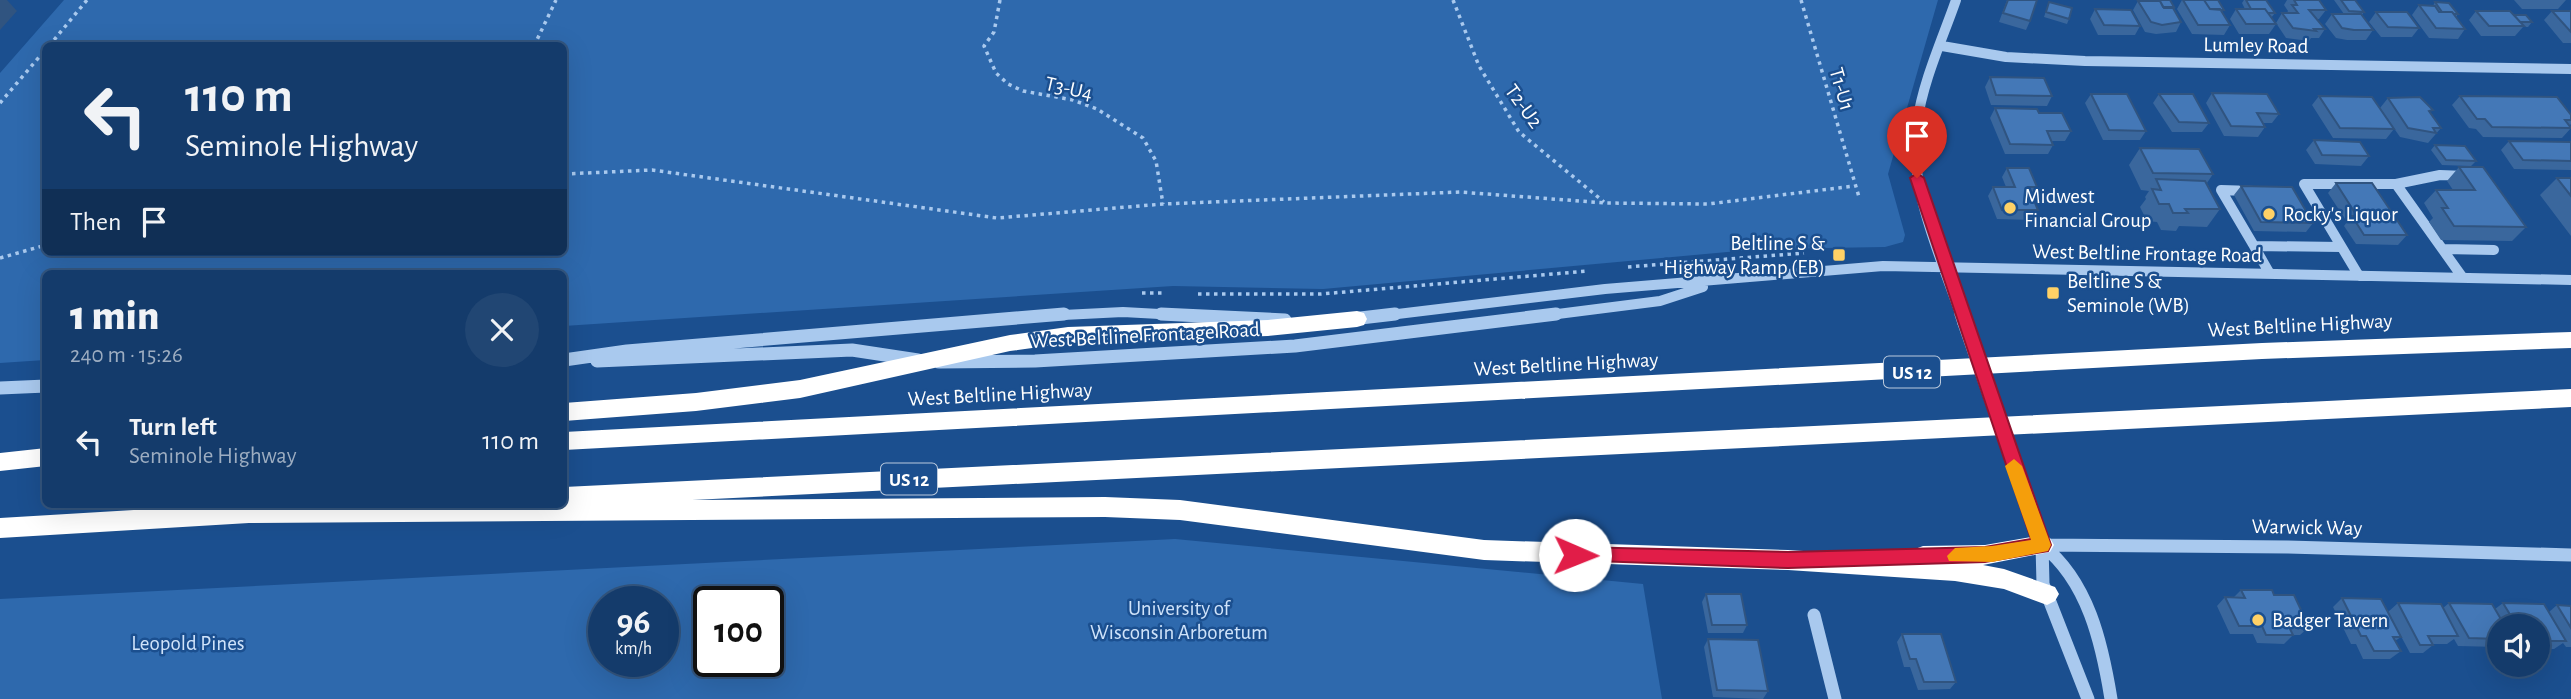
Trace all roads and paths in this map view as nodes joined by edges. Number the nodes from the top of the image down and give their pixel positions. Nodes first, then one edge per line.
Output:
1 (87, 0) edge
2 (556, 0) edge
3 (1000, 0) edge
4 (1453, 0) edge
5 (1801, 0) edge
6 (1956, 0) edge
7 (51, 42) edge
8 (536, 42) edge
9 (1942, 46) junction
10 (42, 53) edge
11 (2571, 69) edge
12 (0, 103) edge
13 (567, 174) edge
14 (2480, 177) edge
15 (2396, 184) junction
16 (1854, 186) junction
17 (2270, 192) edge
18 (1859, 197) dead end
19 (1605, 203) junction
20 (1163, 204) junction
21 (42, 246) edge
22 (2254, 246) junction
23 (2341, 247) junction
24 (2444, 249) junction
25 (2494, 250) dead end
26 (1816, 252) dead end
27 (0, 258) edge
28 (1624, 267) dead end
29 (1946, 267) junction
30 (1597, 270) dead end
31 (2270, 274) junction
32 (2359, 276) junction
33 (2463, 278) junction
34 (2571, 280) edge
35 (1724, 281) junction
36 (1135, 293) dead end
37 (1173, 293) dead end
38 (1186, 294) dead end
39 (1357, 319) junction
40 (2571, 340) edge
41 (567, 360) edge
42 (567, 360) edge
43 (930, 361) junction
44 (42, 386) edge
45 (0, 388) edge
46 (2571, 398) edge
47 (567, 412) edge
48 (567, 441) edge
49 (42, 457) edge
50 (0, 462) edge
51 (42, 467) edge
52 (0, 470) edge
53 (567, 497) edge
54 (347, 508) edge
55 (249, 513) junction
56 (0, 528) edge
57 (2042, 545) junction
58 (2571, 555) edge
59 (1788, 560) junction
60 (2047, 594) junction
61 (1814, 615) dead end
62 (1835, 699) edge
63 (2088, 699) edge
64 (2111, 699) edge

1 - 7 path
2 - 8 path
3 - 20 path, T3-U4
4 - 19 path, T2-U2
5 - 16 path, T1-U1
6 - 9 street
9 - 11 street, Lumley Road
9 - 29 street
10 - 12 path
13 - 20 path
14 - 15 street
15 - 23 street
15 - 24 street
16 - 18 path, T1-U1
16 - 19 path
17 - 22 street
19 - 20 path
21 - 27 path
22 - 23 street
22 - 31 street
23 - 32 street
24 - 25 street
24 - 33 street
26 - 28 path
29 - 31 street, West Beltline Frontage Road
29 - 35 street, West Beltline Frontage Road
29 - 57 street, bridge
30 - 38 path
31 - 32 street, West Beltline Frontage Road
32 - 33 street, West Beltline Frontage Road
33 - 34 street, West Beltline Frontage Road
35 - 39 street, West Beltline Frontage Road
35 - 43 street, West Beltline Frontage Road
36 - 37 path
39 - 41 street, West Beltline Frontage Road
39 - 43 highway
40 - 48 highway, West Beltline Highway / US 12
42 - 43 street, West Beltline Frontage Road
43 - 47 highway
44 - 45 street
46 - 53 highway, US 12
49 - 50 highway
51 - 52 highway
54 - 55 highway
55 - 56 highway
55 - 59 highway
57 - 58 street, Warwick Way
57 - 59 highway
57 - 60 street
57 - 64 street
59 - 60 highway
60 - 63 street
61 - 62 street

